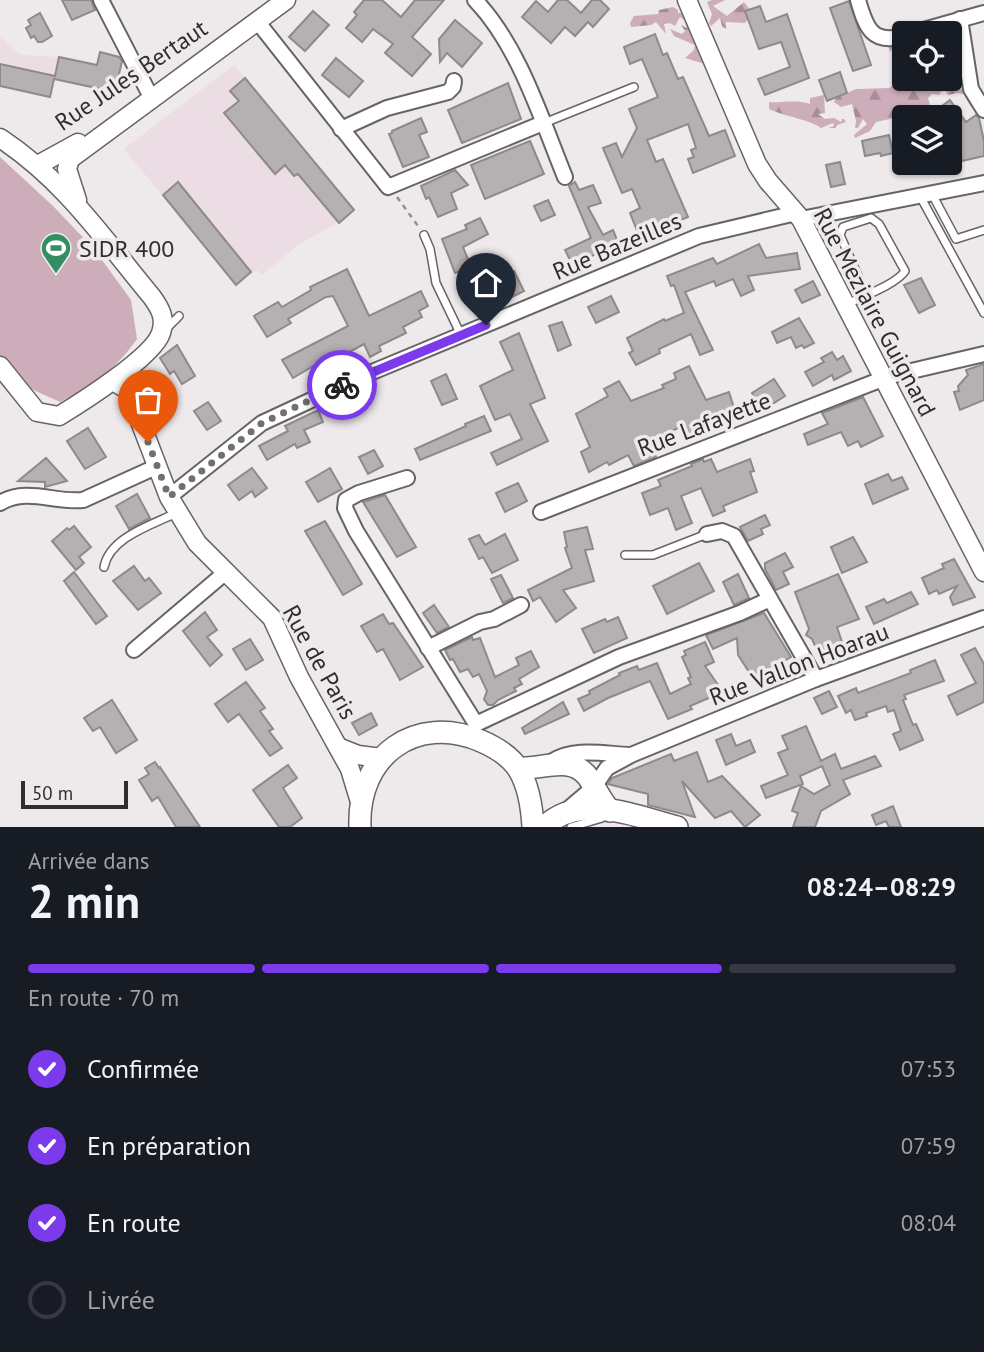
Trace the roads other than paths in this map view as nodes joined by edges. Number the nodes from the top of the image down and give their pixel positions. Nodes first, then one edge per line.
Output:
1 (101, 0) edge
2 (475, 0) edge
3 (687, 0) edge
4 (858, 0) edge
5 (984, 13) edge
6 (257, 19) joint
7 (960, 19) junction
8 (953, 21) edge
9 (892, 40) edge
10 (454, 81) dead end
11 (634, 87) dead end
12 (151, 97) junction
13 (984, 110) edge
14 (543, 123) junction
15 (341, 129) junction
16 (0, 138) edge
17 (38, 165) junction
18 (565, 177) dead end
19 (984, 183) edge
20 (926, 195) junction
21 (80, 208) junction
22 (799, 216) junction
23 (984, 230) edge
24 (424, 235) road end
25 (866, 294) junction
26 (845, 305) junction
27 (984, 313) edge
28 (179, 316) dead end
29 (161, 334) junction
30 (461, 335) junction
31 (984, 354) edge
32 (0, 366) edge
33 (883, 379) junction
34 (121, 386) junction
35 (158, 466) junction
36 (407, 478) dead end
37 (0, 503) edge
38 (174, 505) junction
39 (541, 512) dead end
40 (706, 534) joint
41 (625, 555) dead end
42 (104, 567) dead end
43 (226, 572) junction
44 (984, 572) edge
45 (770, 599) junction
46 (521, 605) dead end
47 (984, 618) edge
48 (428, 648) junction
49 (134, 650) dead end
50 (816, 680) junction
51 (474, 731) junction
52 (338, 747) junction
53 (631, 755) junction
54 (381, 758) junction
55 (548, 764) junction
56 (518, 768) junction
57 (594, 787) junction
58 (360, 802) junction
59 (610, 810) junction
60 (568, 820) edge
61 (360, 827) edge
62 (533, 827) edge
63 (544, 827) edge
64 (677, 827) edge

1 - 12 street
2 - 14 street
3 - 22 street, Rue Meziaire Guignard
4 - 9 street
5 - 7 street
6 - 12 street, Rue Jules Bertaut
6 - 15 street
7 - 8 street
7 - 13 street
10 - 15 street
11 - 14 lane
12 - 17 street, Rue Jules Bertaut
12 - 21 street, Rue Jules Bertaut
14 - 15 street
14 - 18 street
16 - 17 street
17 - 21 street
19 - 20 street, Rue Bazeilles
20 - 22 street, Rue Bazeilles
20 - 23 lane
20 - 27 lane
21 - 29 street
22 - 26 street, Rue Meziaire Guignard
22 - 30 street, Rue Bazeilles
24 - 30 lane
25 - 25 lane
25 - 26 lane
26 - 33 street, Rue Meziaire Guignard
28 - 29 lane
29 - 34 street
30 - 38 street, Rue Bazeilles
31 - 33 street, Rue Lafayette
32 - 34 street
33 - 39 street, Rue Lafayette
33 - 44 street, Rue Meziaire Guignard
34 - 35 street, Rue de Paris
35 - 37 street
35 - 38 street, Rue de Paris
36 - 48 street
38 - 42 lane
38 - 43 street, Rue de Paris
40 - 41 lane
40 - 45 street
43 - 49 street
43 - 52 street, Rue de Paris
45 - 50 street
45 - 51 street
46 - 48 street
47 - 50 street, Rue Vallon Hoarau
48 - 51 street
50 - 53 street, Rue Vallon Hoarau
51 - 54 main road
51 - 56 main road
52 - 54 street, Rue de Paris
52 - 58 street, Rue de Paris
53 - 55 street, Rue Vallon Hoarau
53 - 57 street, Rue Vallon Hoarau
54 - 58 main road
55 - 56 main road
55 - 57 main road
56 - 62 main road
57 - 59 main road
57 - 60 street, Rue Vallon Hoarau
58 - 61 main road
59 - 60 main road
59 - 64 main road
60 - 63 main road

